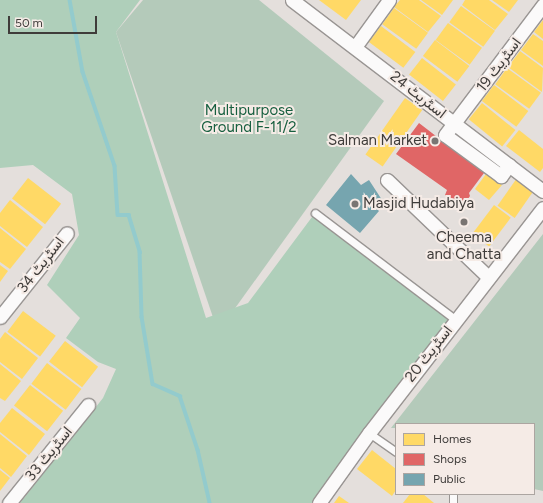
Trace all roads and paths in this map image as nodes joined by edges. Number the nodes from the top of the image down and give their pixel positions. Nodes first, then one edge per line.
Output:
1 (292, 0) edge
2 (389, 0) edge
3 (543, 5) edge
4 (355, 47) junction
5 (454, 124) junction
6 (387, 180) dead end
7 (543, 191) edge
8 (543, 208) edge
9 (315, 213) dead end
10 (67, 233) dead end
11 (488, 277) junction
12 (0, 317) edge
13 (456, 320) junction
14 (88, 405) dead end
15 (369, 433) junction
16 (395, 451) edge
17 (10, 503) edge
18 (319, 503) edge

1 - 4 street, اسٹریٹ 24
2 - 4 street
3 - 5 street, اسٹریٹ 19
4 - 5 street, اسٹریٹ 24
5 - 7 street, اسٹریٹ 24
6 - 11 street
8 - 11 street, اسٹریٹ 20
9 - 13 lane
10 - 12 street, اسٹریٹ 34
11 - 13 street, اسٹریٹ 20
13 - 15 street, اسٹریٹ 20
14 - 17 street, اسٹریٹ 33
15 - 16 lane
15 - 18 street, اسٹریٹ 20

